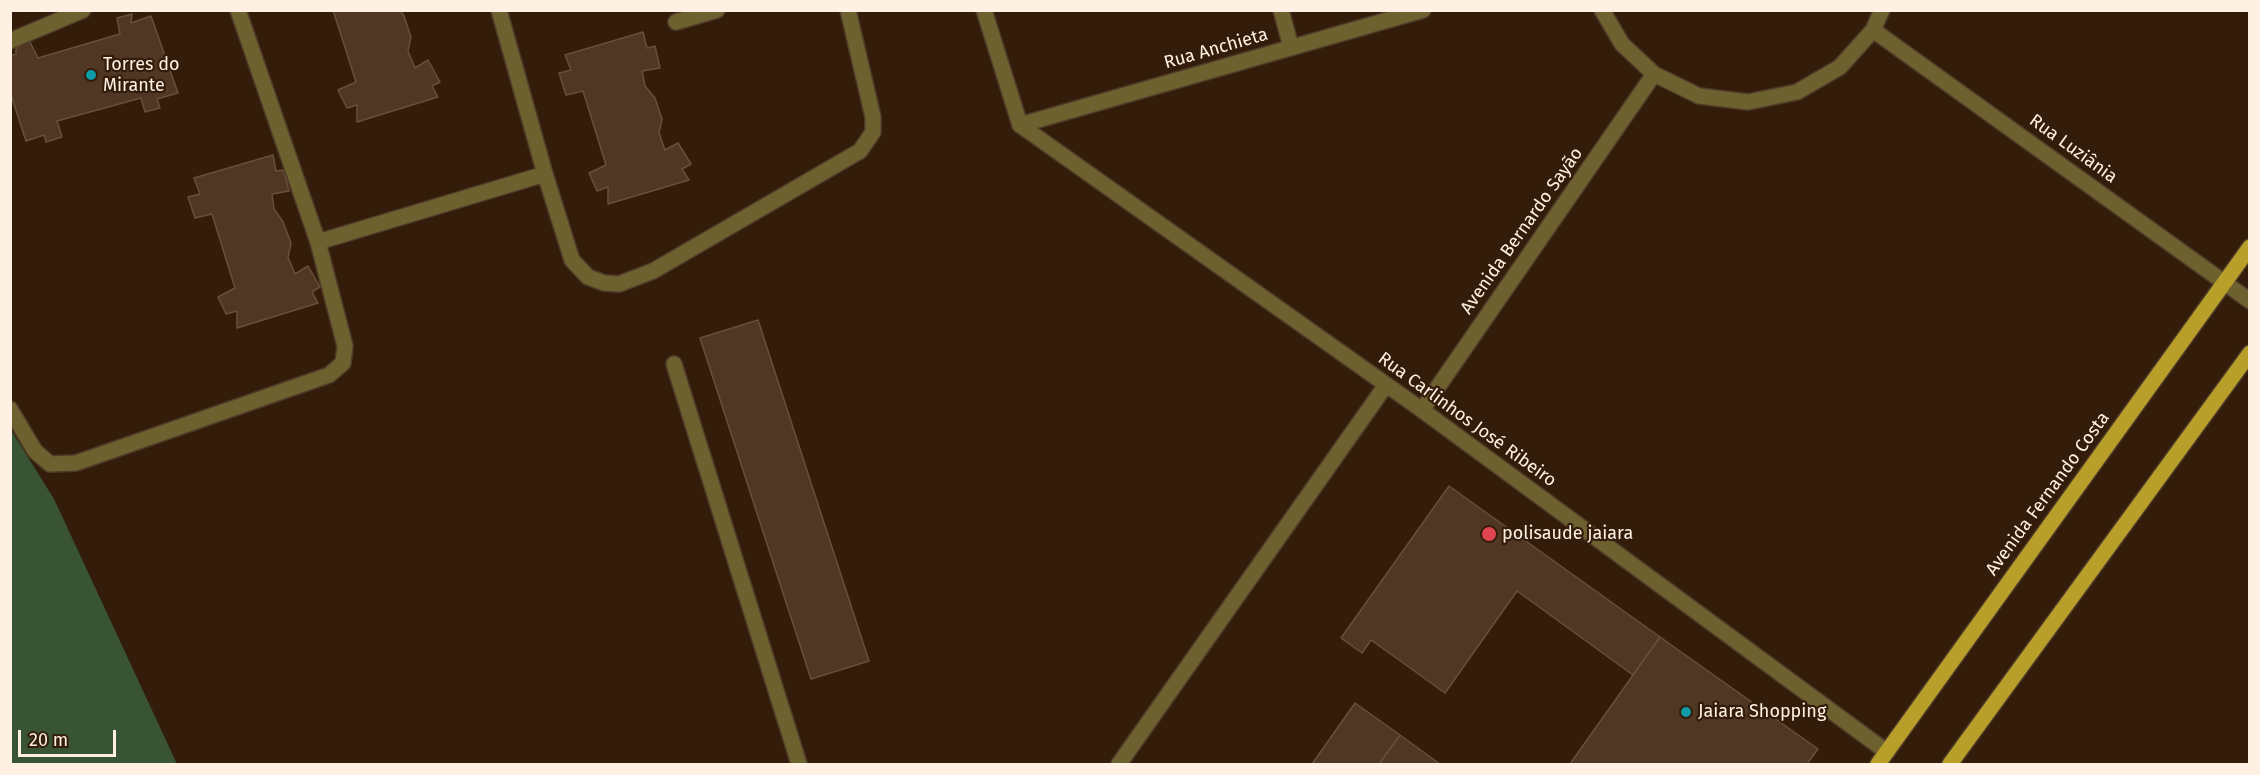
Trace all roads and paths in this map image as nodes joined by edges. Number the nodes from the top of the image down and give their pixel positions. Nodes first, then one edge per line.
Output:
1 (83, 10) edge
2 (238, 10) edge
3 (499, 10) edge
4 (717, 10) edge
5 (984, 10) edge
6 (1281, 10) edge
7 (1423, 10) edge
8 (1602, 10) edge
9 (1882, 10) edge
10 (848, 11) edge
11 (676, 22) dead end
12 (1873, 30) junction
13 (10, 41) edge
14 (1291, 47) junction
15 (1654, 74) junction
16 (1020, 125) junction
17 (545, 174) junction
18 (318, 242) junction
19 (2250, 247) edge
20 (2224, 283) junction
21 (2250, 301) edge
22 (2250, 353) edge
23 (674, 364) dead end
24 (1386, 385) junction
25 (10, 409) edge
26 (1422, 410) junction
27 (1886, 760) edge
28 (799, 765) edge
29 (1119, 765) edge
30 (1950, 765) edge

1 - 13 street
2 - 18 street
3 - 17 street
4 - 11 street
5 - 16 street
6 - 14 street
7 - 14 street, Rua Anchieta
8 - 15 street
9 - 12 street
10 - 17 street
12 - 15 street
12 - 20 street, Rua Luziânia
14 - 16 street, Rua Anchieta
15 - 26 street, Avenida Bernardo Sayão
16 - 24 street, Rua Carlinhos José Ribeiro
17 - 18 street
18 - 25 street
19 - 20 main road, Avenida Fernando Costa
20 - 21 street, Rua Luziânia
20 - 27 main road, Avenida Fernando Costa
22 - 30 main road
23 - 28 street
24 - 26 street, Rua Carlinhos José Ribeiro
24 - 29 street
26 - 27 street, Rua Carlinhos José Ribeiro

